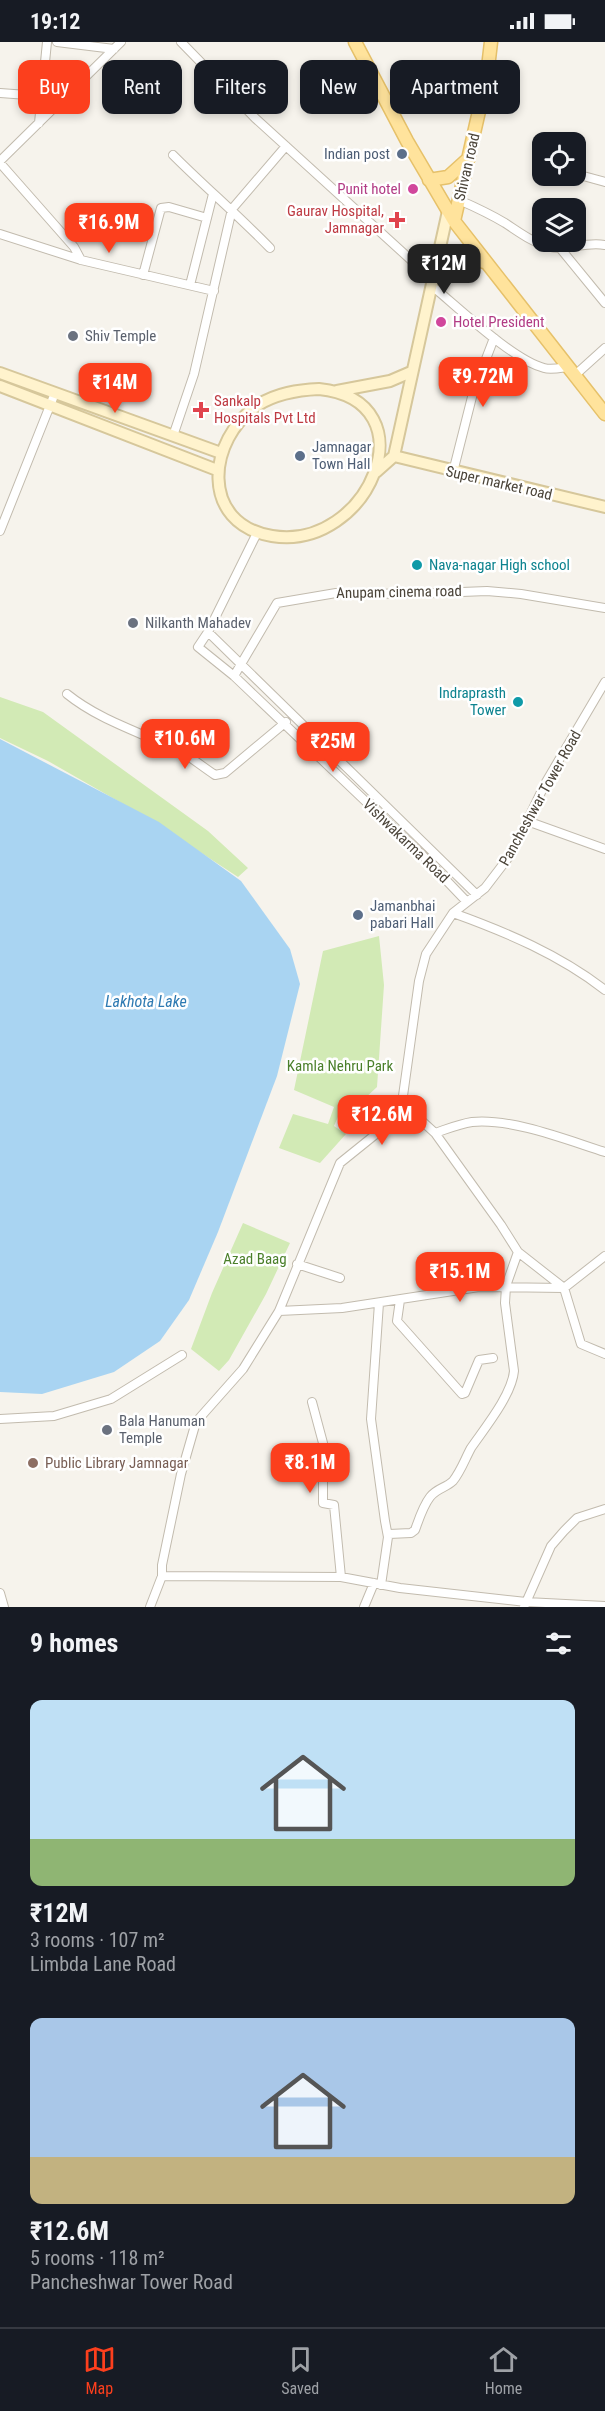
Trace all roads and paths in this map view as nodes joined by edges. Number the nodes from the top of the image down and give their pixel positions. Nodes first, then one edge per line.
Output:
1 (47, 42) edge
2 (57, 42) edge
3 (181, 42) edge
4 (355, 42) edge
5 (491, 42) edge
6 (117, 45) edge
7 (45, 60) edge
8 (0, 93) edge
9 (18, 94) edge
10 (40, 114) edge
11 (39, 123) junction
12 (286, 146) junction
13 (173, 155) dead end
14 (469, 157) junction
15 (0, 162) edge
16 (586, 177) edge
17 (429, 180) junction
18 (605, 182) edge
19 (213, 194) junction
20 (459, 200) junction
21 (232, 209) junction
22 (451, 216) junction
23 (207, 219) junction
24 (0, 234) edge
25 (532, 240) edge
26 (586, 244) edge
27 (605, 245) edge
28 (270, 248) dead end
29 (563, 252) edge
30 (438, 258) junction
31 (81, 260) junction
32 (484, 262) junction
33 (142, 275) junction
34 (432, 283) junction
35 (190, 285) junction
36 (214, 291) junction
37 (605, 303) edge
38 (494, 338) junction
39 (605, 348) edge
40 (571, 371) junction
41 (411, 372) junction
42 (0, 373) edge
43 (0, 386) edge
44 (337, 391) junction
45 (55, 393) junction
46 (50, 404) junction
47 (605, 414) edge
48 (172, 436) junction
49 (221, 453) junction
50 (394, 456) junction
51 (217, 470) junction
52 (376, 472) junction
53 (453, 472) junction
54 (605, 507) edge
55 (0, 531) edge
56 (257, 533) junction
57 (605, 608) edge
58 (208, 632) junction
59 (241, 665) junction
60 (234, 676) junction
61 (605, 682) edge
62 (67, 694) dead end
63 (292, 716) junction
64 (283, 724) junction
65 (527, 821) junction
66 (605, 849) edge
67 (477, 895) junction
68 (467, 902) junction
69 (453, 913) junction
70 (605, 990) edge
71 (402, 1102) junction
72 (435, 1132) junction
73 (605, 1152) edge
74 (518, 1252) junction
75 (605, 1256) edge
76 (297, 1264) junction
77 (340, 1278) dead end
78 (506, 1286) junction
79 (564, 1287) junction
80 (400, 1300) junction
81 (379, 1303) junction
82 (279, 1311) junction
83 (605, 1353) edge
84 (182, 1355) dead end
85 (493, 1358) dead end
86 (312, 1402) dead end
87 (0, 1419) edge
88 (605, 1509) edge
89 (388, 1534) junction
90 (162, 1576) junction
91 (341, 1576) junction
92 (378, 1584) junction
93 (0, 1593) edge
94 (525, 1604) edge
95 (605, 1606) edge
96 (4, 1607) edge
97 (150, 1607) edge
98 (364, 1607) edge

1 - 7 street
2 - 6 street
3 - 12 street
4 - 17 main road
5 - 14 main road, Shivan road
6 - 11 street
8 - 9 street
10 - 11 street
11 - 15 street
12 - 21 street
12 - 34 street
13 - 19 street
14 - 17 main road
14 - 20 main road, Shivan road
15 - 31 street
16 - 18 street
17 - 22 main road
19 - 21 street
19 - 23 street
20 - 22 main road, Shivan road
20 - 25 street
21 - 28 street
21 - 36 street
22 - 30 main road
22 - 32 main road
23 - 33 street
23 - 35 street
24 - 31 street
26 - 27 street
29 - 37 street
30 - 32 main road
30 - 34 main road
31 - 33 street
32 - 40 main road
33 - 35 street
34 - 38 street
34 - 41 main road
35 - 36 street
36 - 48 street
38 - 40 street
38 - 53 street
39 - 40 street
40 - 47 main road
41 - 44 main road
41 - 50 main road
42 - 45 main road
43 - 46 main road
44 - 49 main road
44 - 52 main road
45 - 46 street
45 - 48 main road
46 - 51 main road
46 - 55 street
48 - 49 main road
49 - 51 main road
50 - 52 main road
50 - 53 main road, Super market road
51 - 56 main road
52 - 56 main road
53 - 54 main road, Super market road
56 - 58 street, Vishwakarma Road
57 - 59 street, Anupam cinema road
58 - 59 street, Vishwakarma Road
58 - 60 street, Vishwakarma Road
59 - 60 street, Anupam cinema road
59 - 63 street, Vishwakarma Road
60 - 64 street, Vishwakarma Road
61 - 65 street, Pancheshwar Tower Road
62 - 64 street
63 - 64 street
63 - 67 street, Vishwakarma Road
64 - 68 street, Vishwakarma Road
65 - 66 street
65 - 67 street, Pancheshwar Tower Road
67 - 68 street, Pancheshwar Tower Road
68 - 69 street, Pancheshwar Tower Road
69 - 70 street
69 - 71 street, Pancheshwar Tower Road
71 - 72 street
71 - 76 street, Pancheshwar Tower Road
72 - 73 street
72 - 74 street
74 - 78 street
74 - 79 street
75 - 79 street
76 - 77 street
76 - 82 street, Pancheshwar Tower Road
78 - 79 street
78 - 80 street
78 - 89 street
79 - 83 street
80 - 81 street
80 - 85 street
81 - 82 street
81 - 89 street
82 - 90 street, Pancheshwar Tower Road
84 - 87 street
86 - 91 street
88 - 94 street
89 - 92 street
90 - 91 street
90 - 97 street, Pancheshwar Tower Road
91 - 92 street
92 - 94 street
92 - 98 street
93 - 96 street
94 - 95 street

